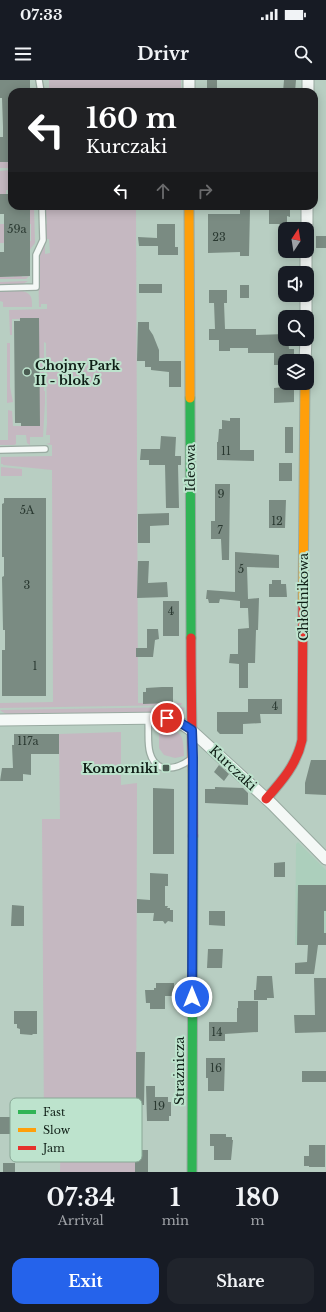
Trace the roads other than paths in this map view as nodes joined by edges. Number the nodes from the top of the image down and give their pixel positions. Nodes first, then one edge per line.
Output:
1 (42, 210) edge
2 (189, 210) edge
3 (307, 210) edge
4 (307, 222) edge
5 (0, 288) edge
6 (305, 390) edge
7 (45, 449) dead end
8 (0, 450) edge
9 (148, 719) junction
10 (0, 720) edge
11 (192, 730) junction
12 (193, 758) junction
13 (266, 799) junction
14 (326, 859) edge
15 (192, 1172) edge

1 - 5 lane
2 - 11 street, Ideowa
3 - 4 street
6 - 13 street, Chłodnikowa
7 - 8 lane
9 - 10 street, Kurczaki
9 - 11 street, Kurczaki
9 - 12 lane
11 - 12 street, Strażnicza
11 - 13 street, Kurczaki
12 - 15 street, Strażnicza
13 - 14 street, Kurczaki

